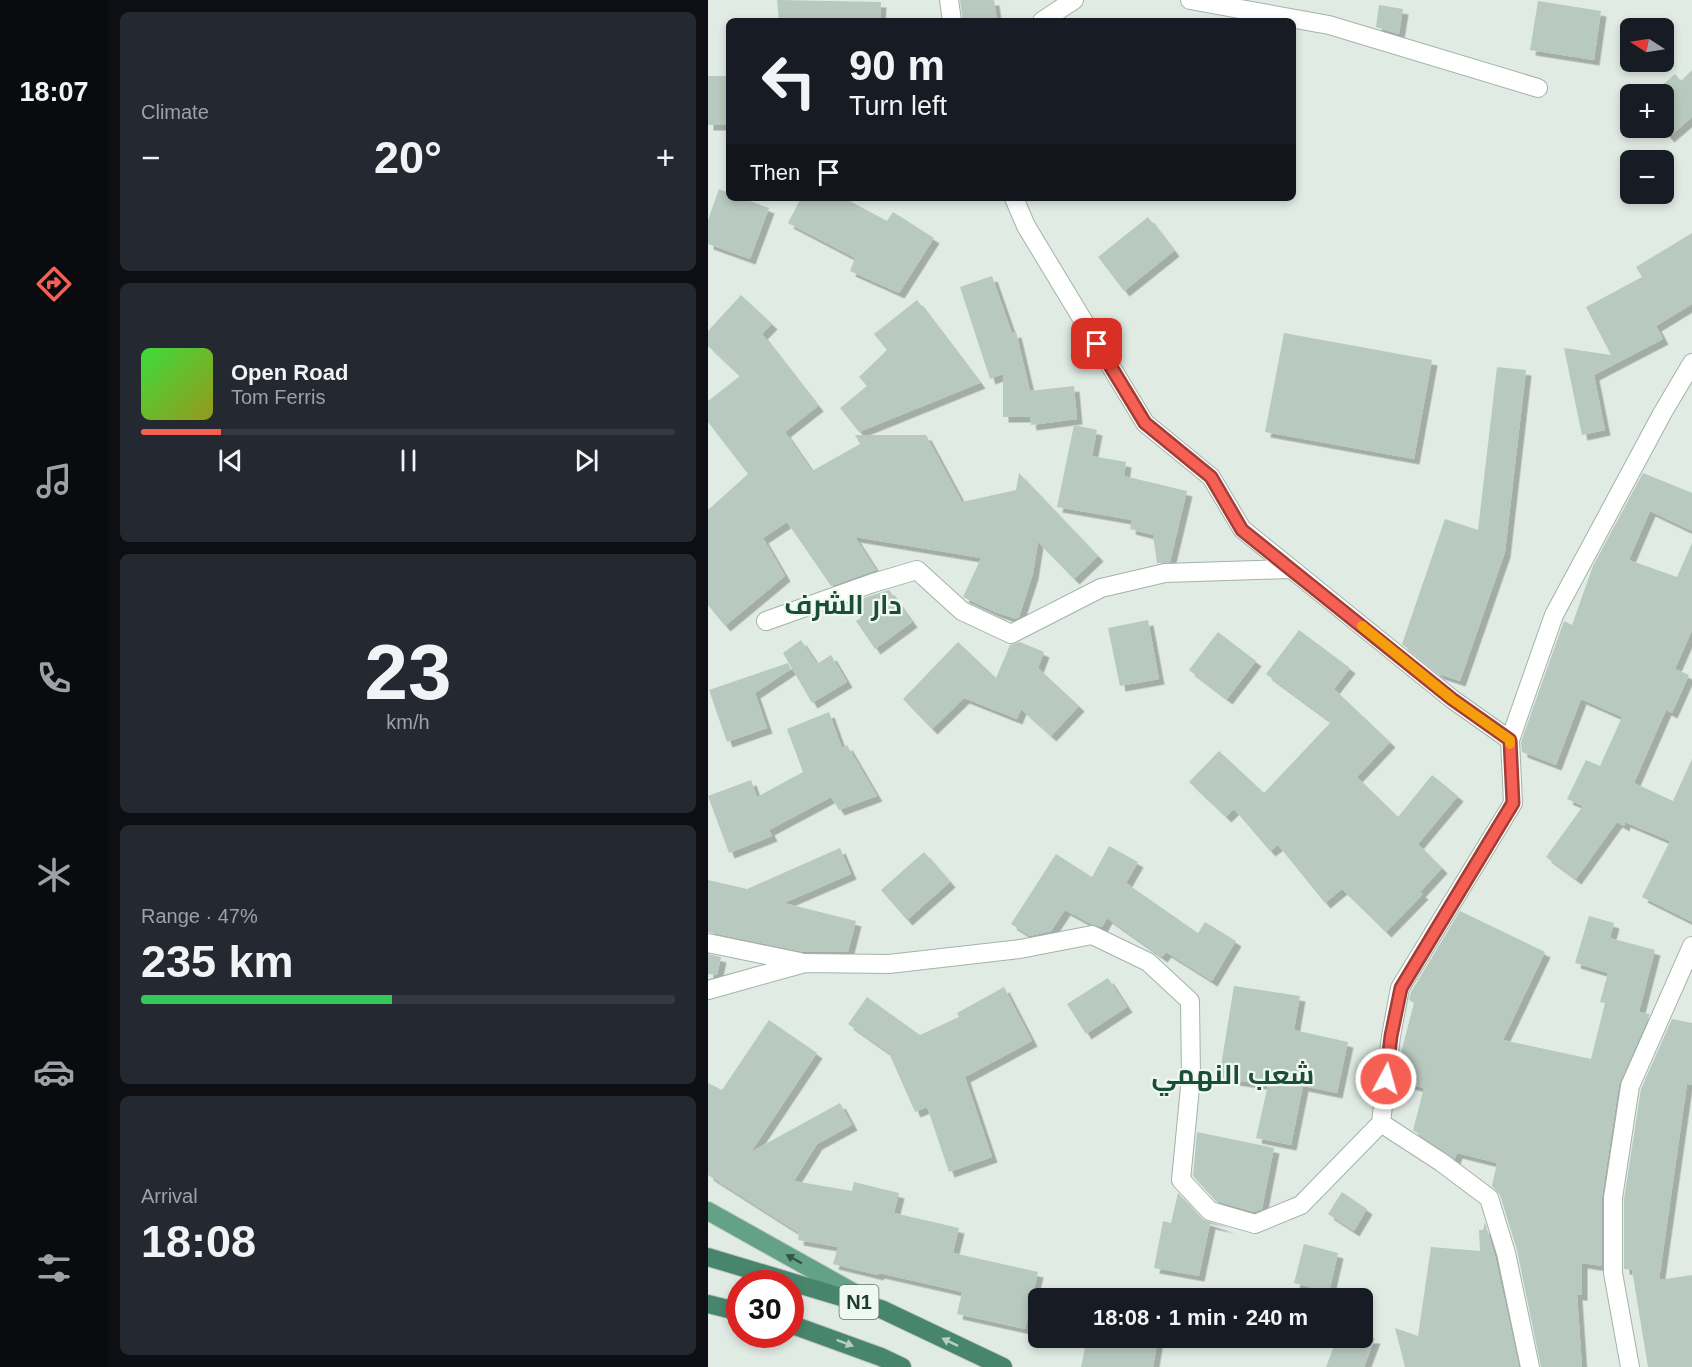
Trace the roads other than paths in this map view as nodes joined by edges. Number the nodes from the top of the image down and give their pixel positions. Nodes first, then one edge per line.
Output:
1 (949, 0) edge
2 (1074, 0) edge
3 (1190, 0) edge
4 (952, 18) edge
5 (1047, 18) edge
6 (1290, 18) edge
7 (1296, 19) edge
8 (1538, 88) dead end
9 (1015, 201) edge
10 (1692, 363) edge
11 (1291, 569) junction
12 (766, 621) dead end
13 (1510, 740) junction
14 (708, 943) edge
15 (1692, 946) edge
16 (805, 963) junction
17 (708, 990) edge
18 (1382, 1123) junction
19 (708, 1211) edge
20 (708, 1257) edge
21 (708, 1305) edge
22 (726, 1309) edge
23 (881, 1309) junction
24 (804, 1329) edge
25 (902, 1367) edge
26 (1003, 1367) edge
27 (1530, 1367) edge
28 (1630, 1367) edge

1 - 4 street
2 - 5 street
3 - 6 street
7 - 8 street
9 - 11 street
10 - 13 street
11 - 12 street
11 - 13 street
13 - 18 street
14 - 16 street
15 - 28 street
16 - 17 street
16 - 18 street
18 - 27 street
23 -> 19 main road
20 - 23 highway, N1
21 - 22 highway
26 -> 23 highway, N1
24 -> 25 highway, N1

